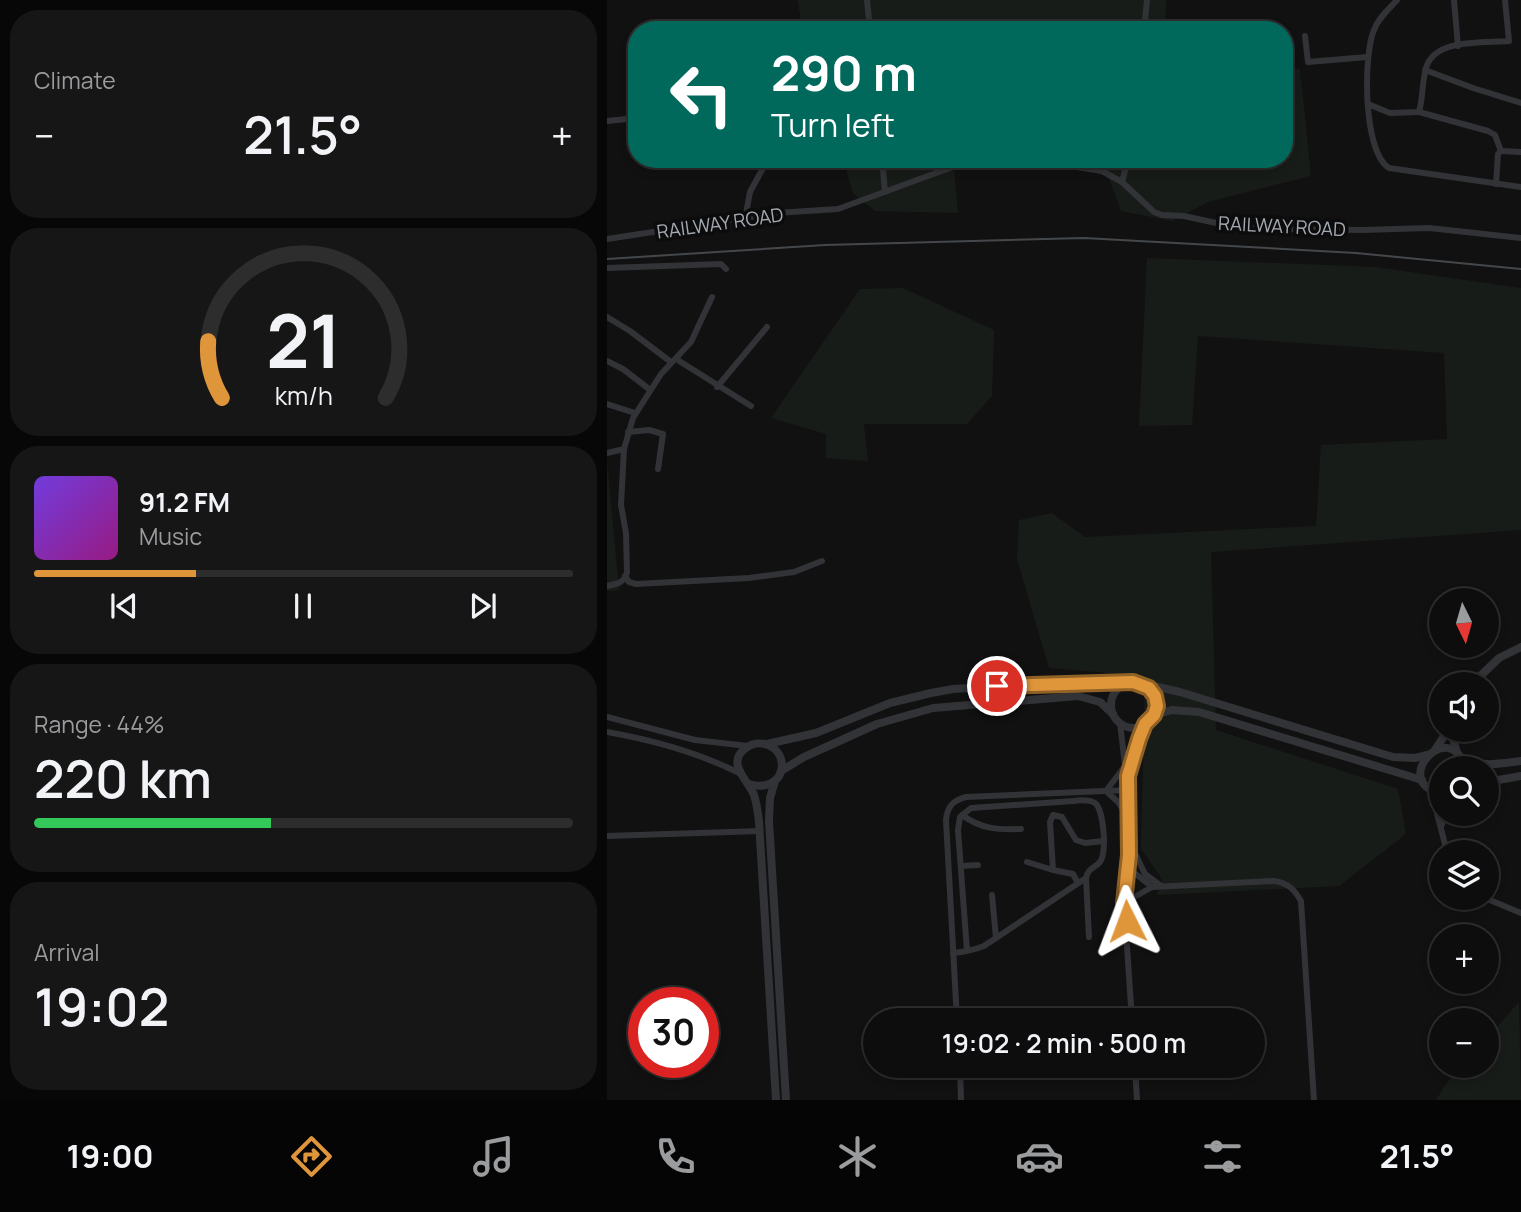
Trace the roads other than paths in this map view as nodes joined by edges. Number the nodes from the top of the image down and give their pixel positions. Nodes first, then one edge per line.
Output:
1 (867, 0) edge
2 (1147, 0) edge
3 (1397, 0) edge
4 (1453, 0) edge
5 (1505, 0) edge
6 (869, 21) edge
7 (1145, 21) edge
8 (1305, 36) dead end
9 (1458, 46) junction
10 (1367, 57) junction
11 (1425, 70) junction
12 (1521, 103) edge
13 (1368, 104) junction
14 (1419, 112) junction
15 (628, 119) edge
16 (607, 121) edge
17 (1501, 151) junction
18 (1521, 152) edge
19 (763, 168) edge
20 (883, 168) edge
21 (950, 168) edge
22 (1083, 168) edge
23 (1126, 168) edge
24 (1122, 182) junction
25 (1496, 184) junction
26 (1521, 187) edge
27 (885, 192) junction
28 (745, 219) junction
29 (1521, 238) edge
30 (607, 239) edge
31 (607, 268) edge
32 (726, 269) dead end
33 (712, 297) dead end
34 (607, 317) edge
35 (767, 327) dead end
36 (674, 360) junction
37 (607, 361) edge
38 (717, 387) junction
39 (649, 389) junction
40 (607, 404) edge
41 (751, 406) dead end
42 (636, 413) junction
43 (628, 432) junction
44 (624, 449) junction
45 (607, 453) edge
46 (658, 469) dead end
47 (822, 561) dead end
48 (625, 576) junction
49 (607, 586) edge
50 (1521, 647) edge
51 (1484, 672) edge
52 (1140, 683) junction
53 (1126, 684) junction
54 (1113, 714) junction
55 (1154, 715) junction
56 (607, 717) edge
57 (1120, 723) junction
58 (1145, 724) junction
59 (607, 733) edge
60 (1441, 742) edge
61 (766, 744) junction
62 (748, 746) junction
63 (1435, 750) junction
64 (1427, 755) junction
65 (1456, 756) edge
66 (1521, 761) edge
67 (1499, 764) edge
68 (1125, 766) junction
69 (781, 771) junction
70 (739, 773) junction
71 (1128, 776) junction
72 (1521, 776) edge
73 (1422, 780) junction
74 (1499, 780) edge
75 (775, 781) junction
76 (749, 784) junction
77 (1429, 788) edge
78 (1128, 790) junction
79 (1106, 791) junction
80 (962, 815) junction
81 (1129, 818) junction
82 (1439, 826) edge
83 (1441, 826) edge
84 (1021, 829) dead end
85 (1440, 829) junction
86 (760, 831) junction
87 (607, 836) edge
88 (1130, 840) junction
89 (1443, 840) edge
90 (1104, 841) junction
91 (1027, 862) dead end
92 (977, 865) dead end
93 (961, 866) junction
94 (1127, 867) junction
95 (1053, 870) junction
96 (1086, 878) junction
97 (1078, 883) junction
98 (1152, 887) junction
99 (1163, 887) junction
100 (992, 895) dead end
101 (1124, 903) junction
102 (1499, 904) edge
103 (1521, 913) edge
104 (1089, 937) dead end
105 (995, 938) junction
106 (966, 951) junction
107 (953, 953) junction
108 (956, 1008) edge
109 (1131, 1008) edge
110 (960, 1078) edge
111 (1135, 1078) edge
112 (1136, 1098) edge
113 (776, 1100) edge
114 (786, 1100) edge
115 (961, 1100) edge
116 (1314, 1100) edge

1 - 6 street
2 - 7 street
3 - 10 street
4 - 9 street
5 - 9 street
8 - 10 street
9 - 11 street
10 - 13 street
11 - 12 street
11 - 14 street
13 - 14 street
13 - 25 street
14 - 17 street
15 - 16 street
17 - 18 street
17 - 25 street
19 - 28 street
20 - 27 street
21 - 27 street, RAILWAY ROAD
22 - 24 street, RAILWAY ROAD
23 - 24 street
24 - 29 street, RAILWAY ROAD
25 - 26 street
27 - 28 street, RAILWAY ROAD
28 - 30 street, RAILWAY ROAD
31 - 32 street, RAILWAY ROAD
33 - 36 street
34 - 36 street
35 - 38 street
36 - 38 street
36 - 39 street
37 - 39 street
38 - 41 street
39 - 42 street
40 - 42 street
42 - 43 street
43 - 44 street
43 - 46 street
44 - 45 street
44 - 48 street
47 - 48 street
48 - 49 street
50 - 51 street
52 - 53 street
52 - 55 street
52 - 64 street
53 - 54 street
53 - 61 street
54 - 57 street
54 - 69 street
55 - 58 street
55 - 73 street
56 - 62 street
57 - 58 street
57 - 68 street
58 - 71 street
59 - 70 street
60 - 63 street
61 - 62 street
61 - 69 street
62 - 70 street
63 - 64 street
63 - 65 street
64 - 73 street
66 - 67 street
68 - 71 street
68 - 79 street
69 - 75 street
70 - 76 street
71 - 78 street
72 - 74 street
73 - 77 street
75 - 76 street
75 - 114 street
76 - 86 street
78 - 79 street
78 - 81 street
79 - 81 street
79 - 107 street
80 - 84 street
80 - 90 street
80 - 93 street
81 - 88 street
82 - 85 street
83 - 85 street
85 - 89 street
86 - 87 street
86 - 113 street
88 - 94 street
88 - 99 street
90 - 95 street
90 - 96 street
91 - 95 street
92 - 93 street
93 - 106 street
94 - 98 street
94 - 101 street
95 - 97 street
96 - 97 street
96 - 104 street
97 - 105 street
98 - 99 street
98 - 101 street
99 - 116 street
100 - 105 street
101 - 109 street
102 - 103 street
105 - 106 street
106 - 107 street
107 - 108 street
110 - 115 street
111 - 112 street

